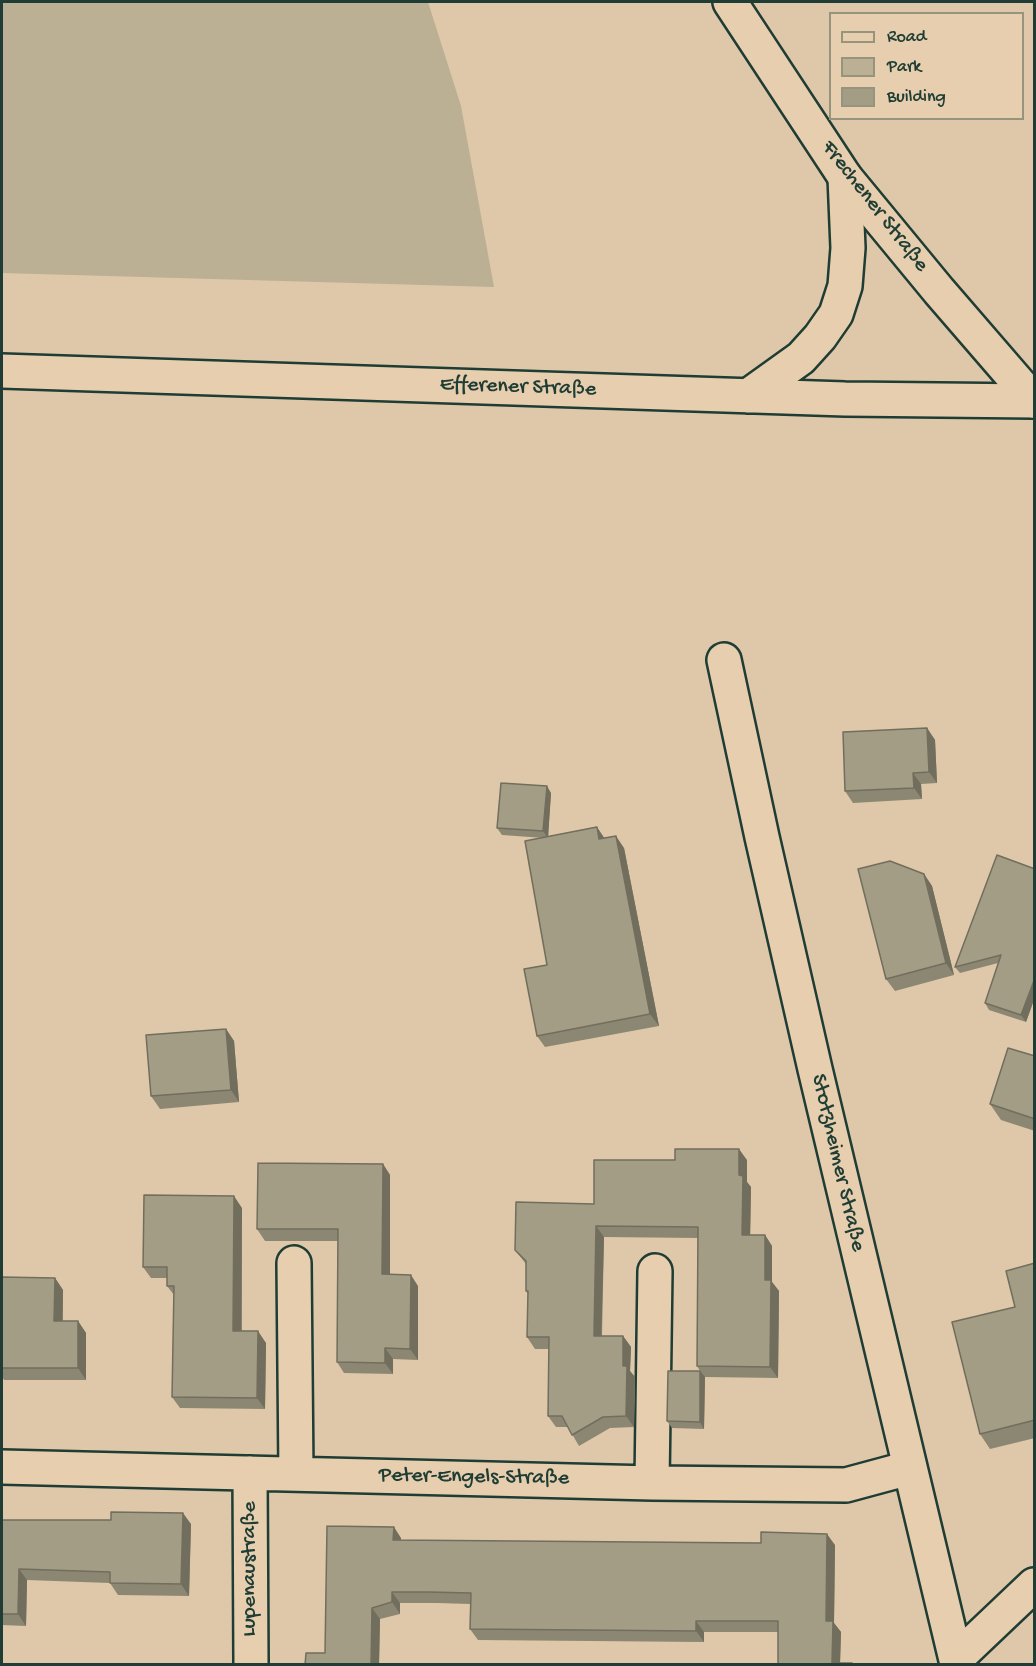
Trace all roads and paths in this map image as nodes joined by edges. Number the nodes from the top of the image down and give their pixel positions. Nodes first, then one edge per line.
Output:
1 (730, 2) edge
2 (845, 177) junction
3 (2, 371) edge
4 (748, 396) junction
5 (1035, 401) edge
6 (724, 660) dead end
7 (294, 1263) dead end
8 (655, 1271) dead end
9 (2, 1467) edge
10 (909, 1468) junction
11 (250, 1473) junction
12 (296, 1474) junction
13 (652, 1483) junction
14 (1035, 1585) edge
15 (957, 1662) edge
16 (251, 1665) edge

1 - 2 street, Frechener Straße
2 - 4 street
2 - 5 street, Frechener Straße
3 - 4 street, Efferener Straße
4 - 5 street, Efferener Straße
6 - 10 street, Stotzheimer Straße
7 - 12 street
8 - 13 street
9 - 11 street, Peter-Engels-Straße
10 - 13 street, Peter-Engels-Straße
10 - 15 street, Stotzheimer Straße
11 - 12 street, Peter-Engels-Straße
11 - 16 street, Lupenaustraße
12 - 13 street, Peter-Engels-Straße
14 - 15 street

